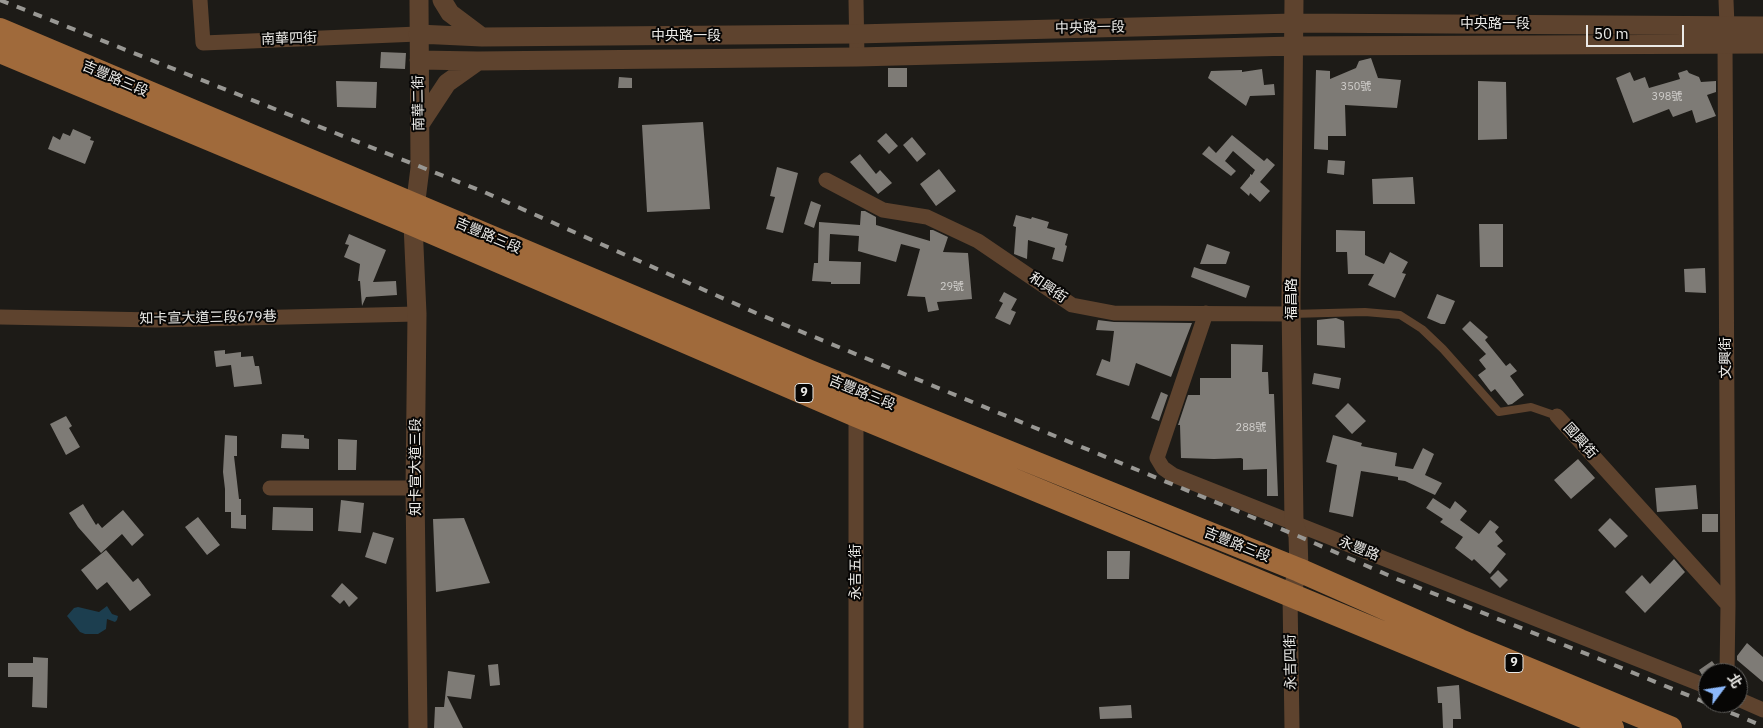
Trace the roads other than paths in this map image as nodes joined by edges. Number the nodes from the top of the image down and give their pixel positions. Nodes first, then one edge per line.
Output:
1 (200, 0) edge
2 (419, 0) edge
3 (442, 0) edge
4 (856, 0) edge
5 (1294, 0) edge
6 (1726, 0) edge
7 (1294, 23) junction
8 (1763, 26) edge
9 (0, 30) edge
10 (418, 34) junction
11 (856, 34) junction
12 (1726, 34) junction
13 (482, 37) junction
14 (1763, 44) edge
15 (1294, 46) junction
16 (0, 51) edge
17 (857, 57) junction
18 (419, 60) junction
19 (478, 61) junction
20 (420, 124) junction
21 (826, 180) dead end
22 (414, 215) junction
23 (417, 314) junction
24 (1206, 314) junction
25 (1291, 314) junction
26 (0, 317) edge
27 (856, 415) junction
28 (1557, 416) joint
29 (270, 488) dead end
30 (415, 488) junction
31 (1294, 523) junction
32 (1299, 570) junction
33 (1290, 595) junction
34 (1728, 605) junction
35 (1727, 663) edge
36 (1698, 683) edge
37 (1748, 703) edge
38 (1763, 710) edge
39 (418, 728) edge
40 (856, 728) edge
41 (1292, 728) edge
42 (1612, 728) edge
43 (1670, 728) edge

1 - 10 street, 南華四街
2 - 10 street, 南華二街
3 - 13 street
4 - 11 street
5 - 7 street, 福昌路
6 - 12 street, 文興街
7 - 11 street, 中央路一段
7 - 12 street, 中央路一段
7 - 15 street, 福昌路
8 - 12 street, 中央路一段
9 - 22 main road, 吉豐路三段 / 9
10 - 13 street, 中央路一段
10 - 18 street, 南華二街
11 - 13 street, 中央路一段
11 - 17 street
12 - 14 street, 中央路一段
12 - 15 street, 中央路一段
12 - 34 street, 文興街
15 - 17 street, 中央路一段
15 - 25 street, 福昌路
16 - 22 main road, 吉豐路三段 / 9
17 - 19 street, 中央路一段
18 - 19 street, 中央路一段
18 - 20 street, 南華二街
19 - 20 street
20 - 22 street, 南華二街
21 - 24 street, 和興街
22 - 23 street, 知卡宣大道三段
22 - 27 main road, 吉豐路三段 / 9
22 - 32 main road, 吉豐路三段 / 9
23 - 26 street, 知卡宣大道三段679巷
23 - 30 street, 知卡宣大道三段
24 - 25 street, 和興街
24 - 31 street, 永豐路
25 - 28 lane, 國興街
25 - 31 street, 福昌路
27 - 33 main road, 吉豐路三段 / 9
27 - 40 street, 永吉五街
28 - 34 street, 國興街
29 - 30 street
30 - 39 street, 知卡宣大道三段
31 - 32 street, 福昌路
31 - 36 street, 永豐路
32 - 33 street, 福昌路
32 - 43 main road, 吉豐路三段 / 9
33 - 41 street, 永吉四街
33 - 42 main road, 吉豐路三段 / 9
34 - 35 street, 文興街
37 - 38 street

